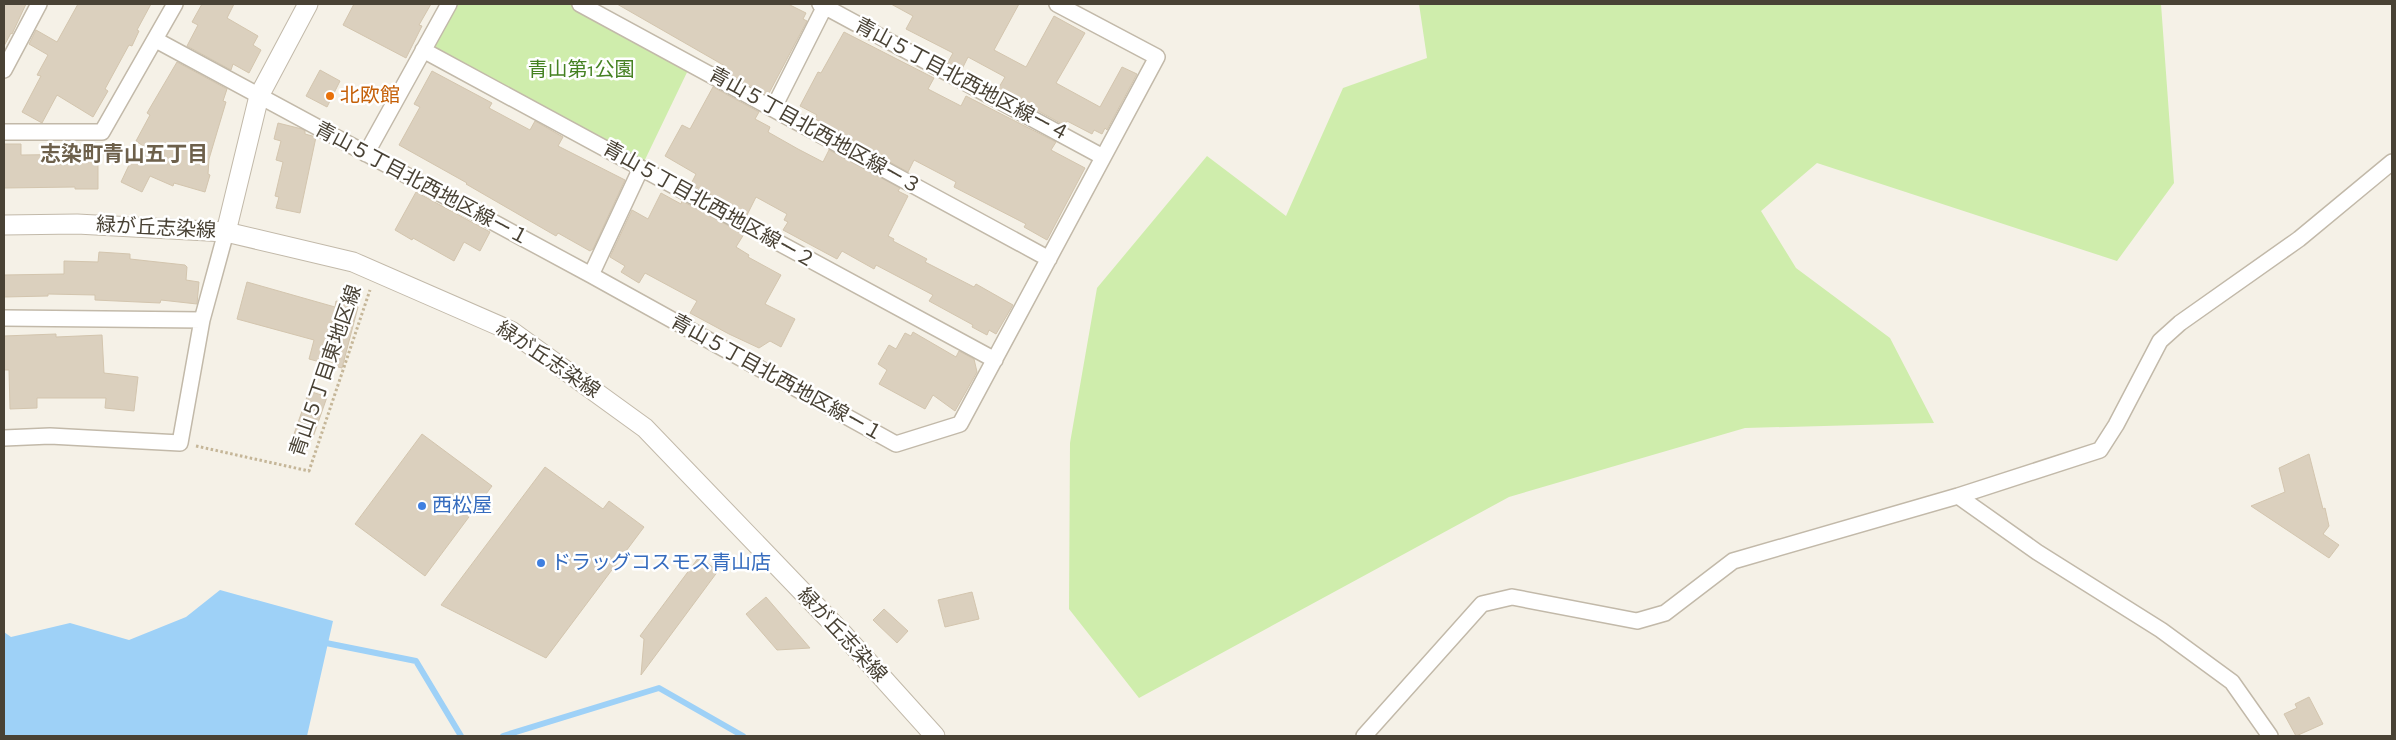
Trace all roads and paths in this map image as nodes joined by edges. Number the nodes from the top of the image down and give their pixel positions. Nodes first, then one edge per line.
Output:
1 (39, 4) edge
2 (175, 4) edge
3 (308, 4) edge
4 (449, 4) edge
5 (580, 4) edge
6 (1057, 4) edge
7 (823, 5) edge
8 (156, 40) junction
9 (423, 50) junction
10 (4, 70) edge
11 (259, 96) junction
12 (773, 109) junction
13 (4, 132) edge
14 (366, 154) junction
15 (1104, 157) junction
16 (2392, 162) edge
17 (640, 168) junction
18 (4, 224) edge
19 (226, 232) junction
20 (1049, 259) junction
21 (376, 272) junction
22 (590, 275) junction
23 (4, 318) edge
24 (202, 320) junction
25 (995, 360) junction
26 (4, 438) edge
27 (180, 443) junction
28 (1958, 496) junction
29 (935, 736) edge
30 (1364, 736) edge
31 (2270, 736) edge

1 - 10 street
2 - 8 street
3 - 11 street
4 - 9 street
5 - 12 street, 青山５丁目北西地区線ー３
6 - 15 street, 青山５丁目北西地区線ー１
7 - 12 street
7 - 15 street, 青山５丁目北西地区線ー４
8 - 11 street, 青山５丁目北西地区線ー１
8 - 13 street
9 - 14 street
9 - 17 street, 青山５丁目北西地区線ー２
11 - 14 street, 青山５丁目北西地区線ー１
11 - 19 street
12 - 20 street, 青山５丁目北西地区線ー３
14 - 22 street, 青山５丁目北西地区線ー１
15 - 20 street, 青山５丁目北西地区線ー１
16 - 28 street
17 - 22 street
17 - 25 street, 青山５丁目北西地区線ー２
18 - 19 street, 緑が丘志染線
19 - 21 street, 緑が丘志染線
19 - 24 street
20 - 25 street, 青山５丁目北西地区線ー１
21 - 27 path, 青山５丁目東地区線
21 - 29 street, 緑が丘志染線
22 - 25 street, 青山５丁目北西地区線ー１
23 - 24 street
24 - 27 street
26 - 27 street
28 - 30 street
28 - 31 street

